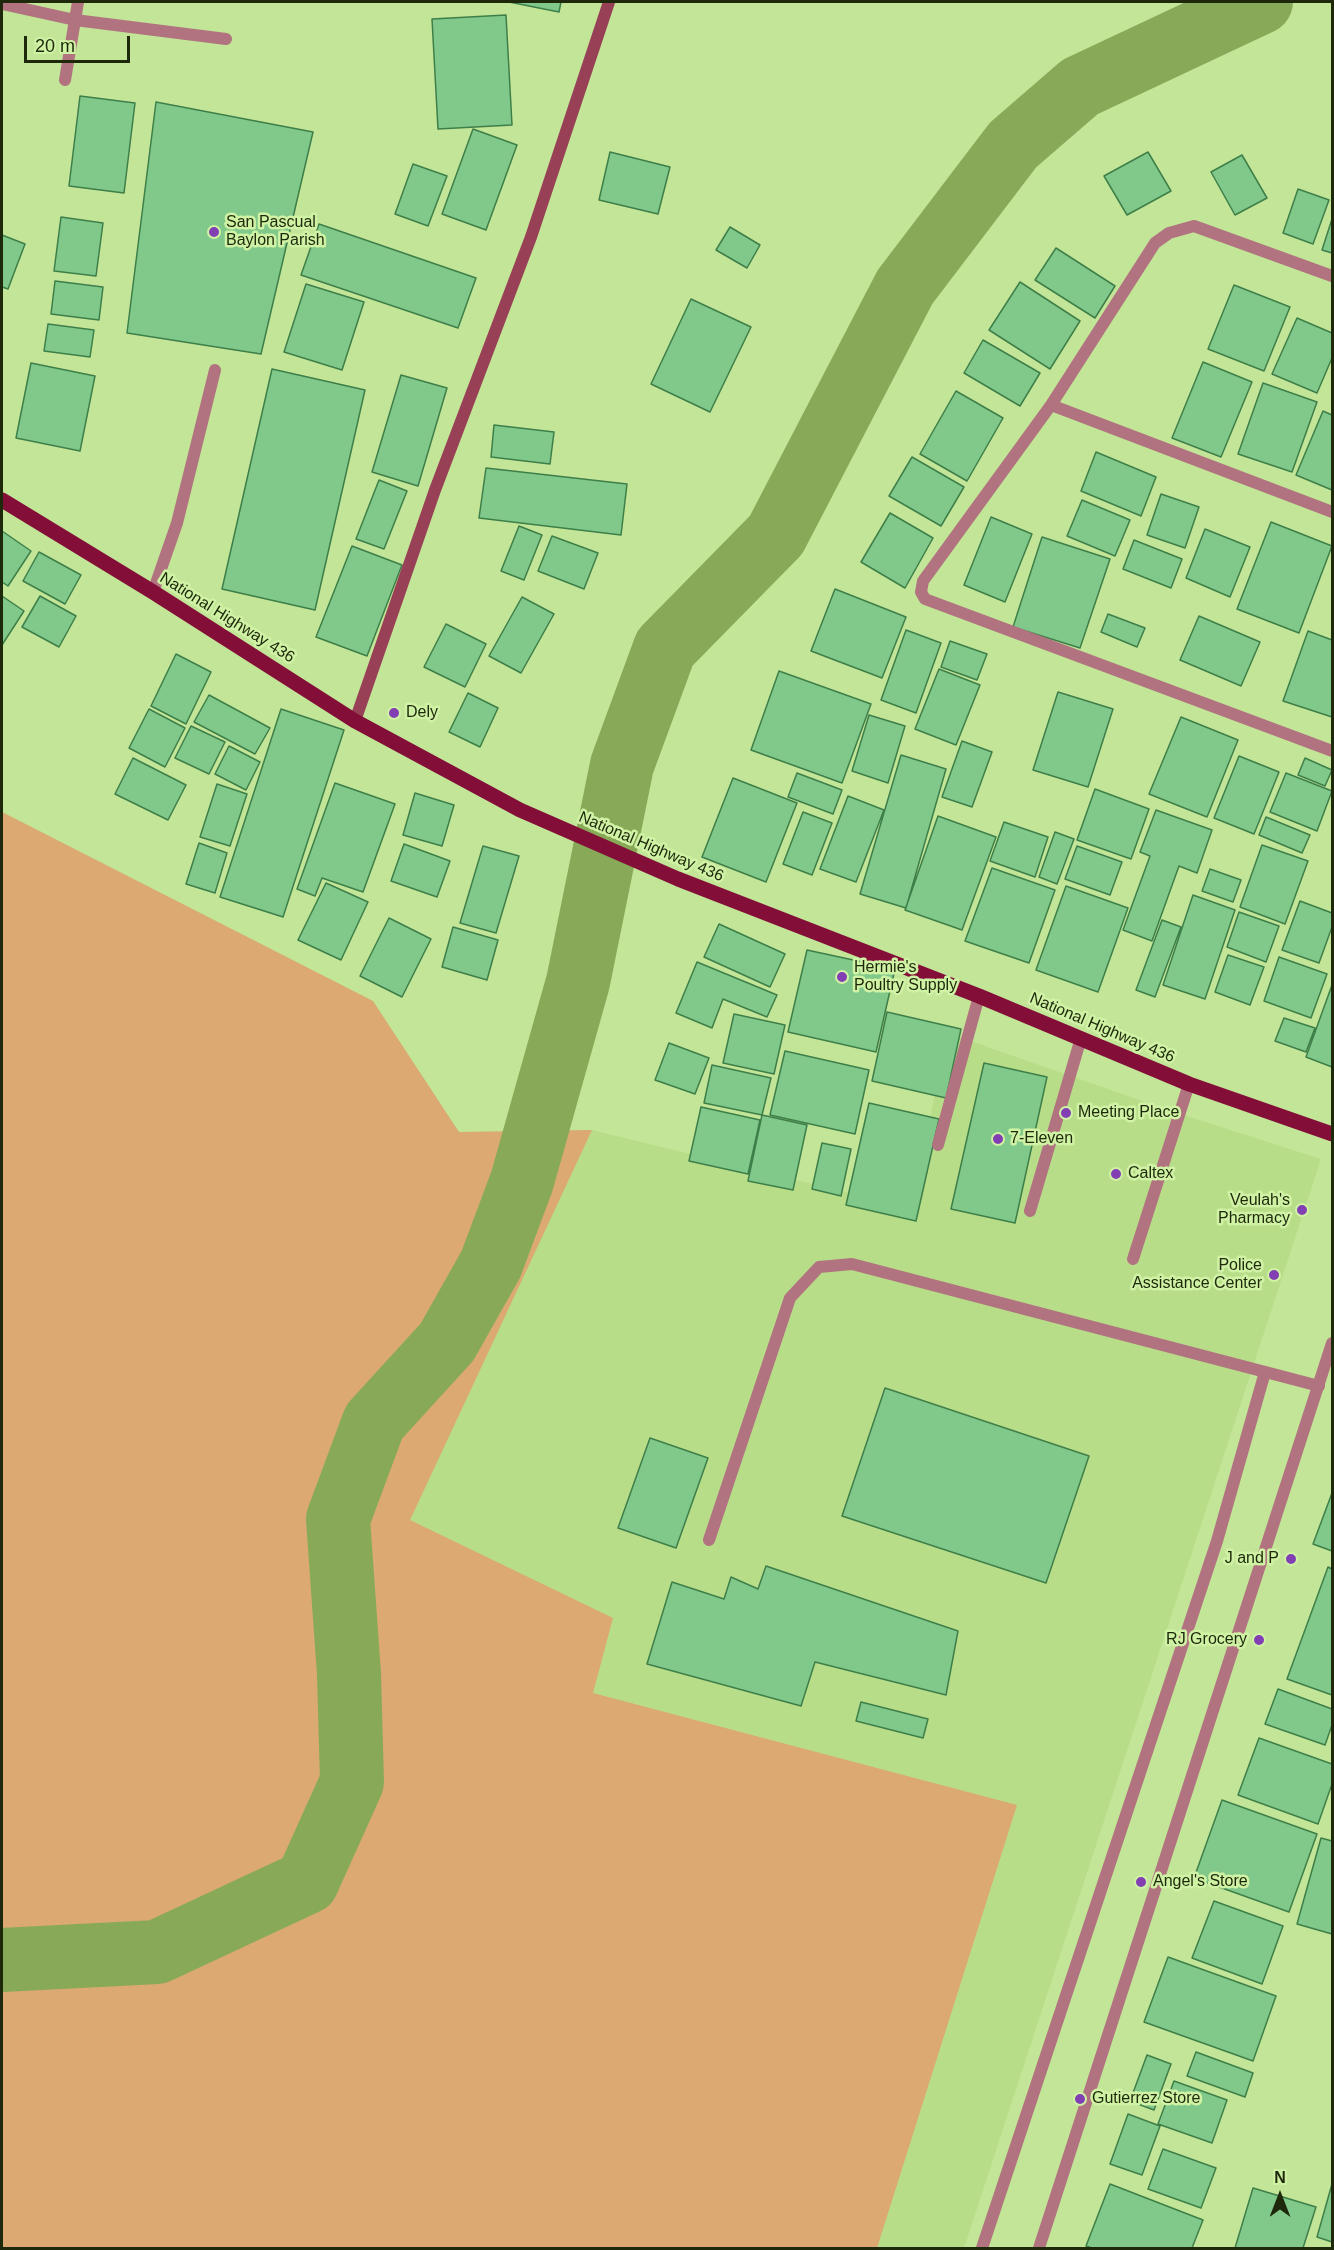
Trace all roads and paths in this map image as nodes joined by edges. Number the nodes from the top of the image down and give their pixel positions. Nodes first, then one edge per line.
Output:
1 (78, 2) edge
2 (609, 2) edge
3 (2, 4) edge
4 (75, 20) junction
5 (226, 39) dead end
6 (65, 80) dead end
7 (1332, 276) edge
8 (215, 370) dead end
9 (1051, 405) junction
10 (2, 500) edge
11 (1332, 512) edge
12 (153, 592) junction
13 (355, 721) junction
14 (1332, 751) edge
15 (979, 996) junction
16 (1081, 1038) junction
17 (1189, 1084) junction
18 (1332, 1134) edge
19 (938, 1145) dead end
20 (1030, 1211) dead end
21 (1133, 1259) dead end
22 (1332, 1343) edge
23 (1265, 1372) junction
24 (1319, 1386) junction
25 (709, 1540) dead end
26 (982, 2248) edge
27 (1039, 2248) edge

1 - 4 street
2 - 13 street
3 - 4 street
4 - 5 street
4 - 6 street
7 - 9 street
8 - 12 street
9 - 11 street
9 - 14 street
10 - 12 main road, National Highway 436
12 - 13 main road, National Highway 436
13 - 15 main road, National Highway 436
15 - 16 main road, National Highway 436
15 - 19 street
16 - 17 main road, National Highway 436
16 - 20 street
17 - 18 main road, National Highway 436
17 - 21 street
22 - 24 street
23 - 24 street
23 - 25 street
23 - 26 street
24 - 27 street

